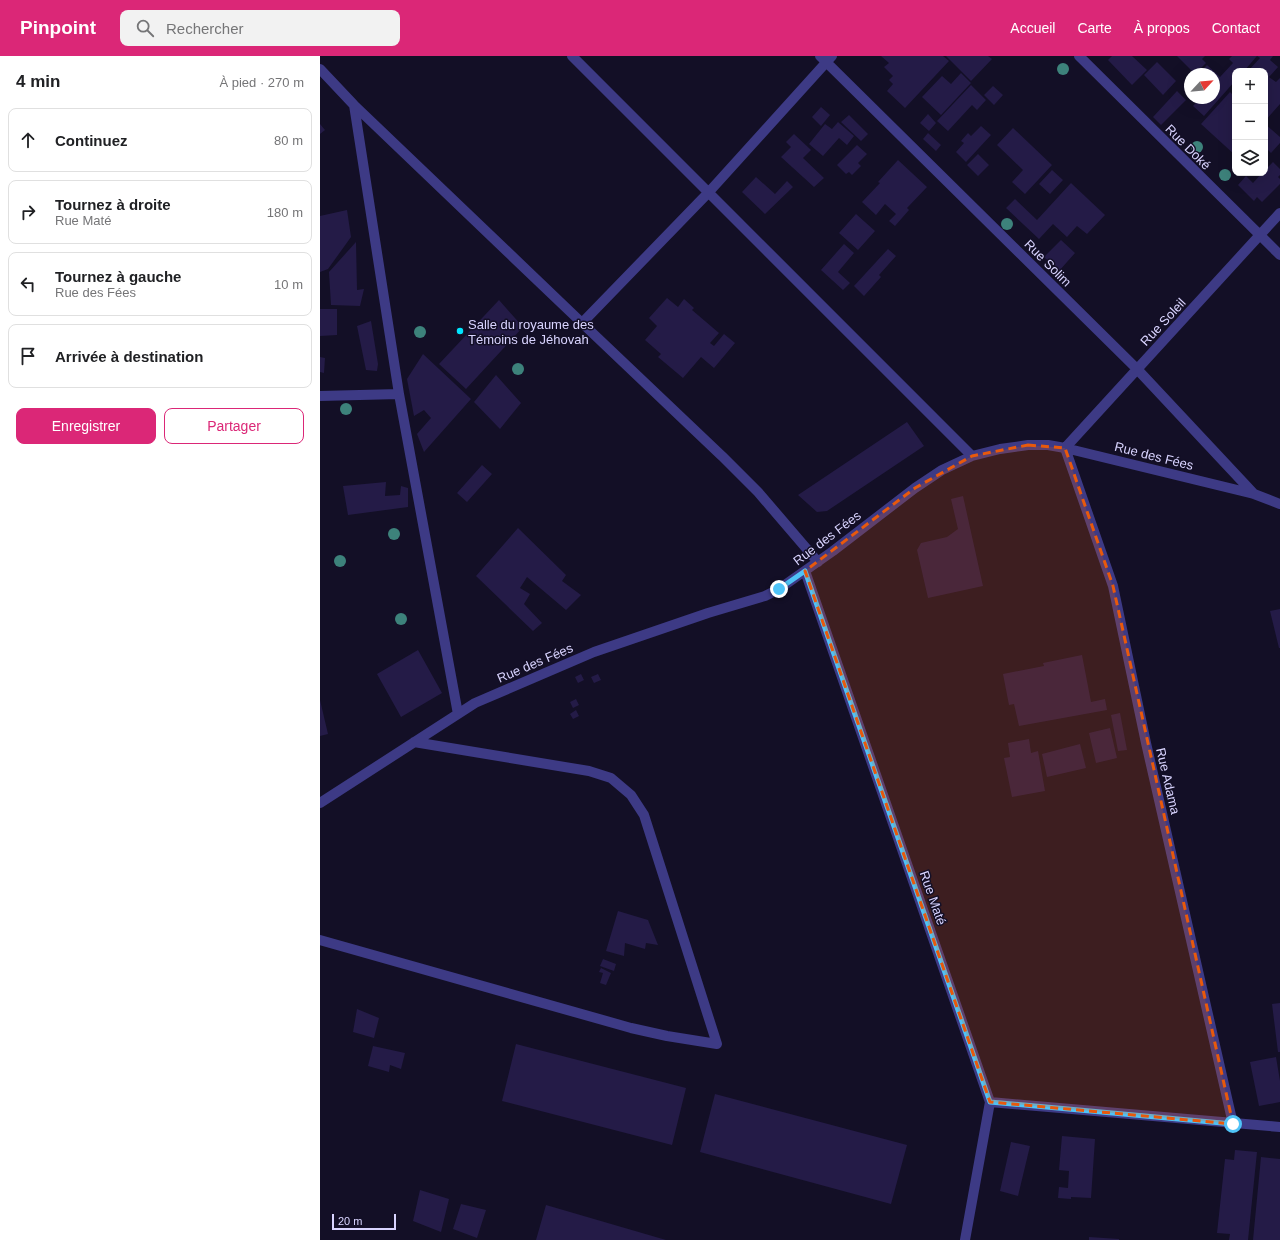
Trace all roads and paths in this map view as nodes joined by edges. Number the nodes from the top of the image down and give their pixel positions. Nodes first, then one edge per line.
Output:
1 (572, 56) edge
2 (1078, 56) edge
3 (826, 58) edge
4 (320, 69) edge
5 (354, 105) junction
6 (708, 193) junction
7 (1280, 213) edge
8 (1259, 236) junction
9 (1280, 256) edge
10 (582, 324) junction
11 (1137, 369) junction
12 (399, 394) junction
13 (320, 396) edge
14 (1065, 448) junction
15 (972, 456) junction
16 (1254, 494) junction
17 (1280, 504) edge
18 (818, 562) junction
19 (805, 571) junction
20 (458, 714) junction
21 (414, 742) junction
22 (320, 803) edge
23 (320, 940) edge
24 (990, 1102) junction
25 (1233, 1124) junction
26 (1280, 1127) edge
27 (966, 1240) edge

1 - 6 street
2 - 8 street, Rue Doké
3 - 6 street
3 - 11 street, Rue Solim
4 - 5 street
5 - 10 street
5 - 12 street
6 - 10 street
6 - 15 street
7 - 8 street, Rue Soleil
8 - 9 street, Rue Doké
8 - 11 street, Rue Soleil
10 - 18 street
11 - 14 street, Rue Soleil
11 - 16 street, Rue Solim
12 - 13 street
12 - 20 street
14 - 15 street, Rue des Fées
14 - 16 street, Rue des Fées
14 - 25 street, Rue Adama
15 - 18 street, Rue des Fées
16 - 17 street, Rue des Fées
18 - 19 street, Rue des Fées
19 - 20 street, Rue des Fées
19 - 24 street, Rue Maté
20 - 21 street, Rue des Fées
21 - 22 street, Rue des Fées
21 - 23 street
24 - 25 street
24 - 27 street, Rue Maté
25 - 26 street

